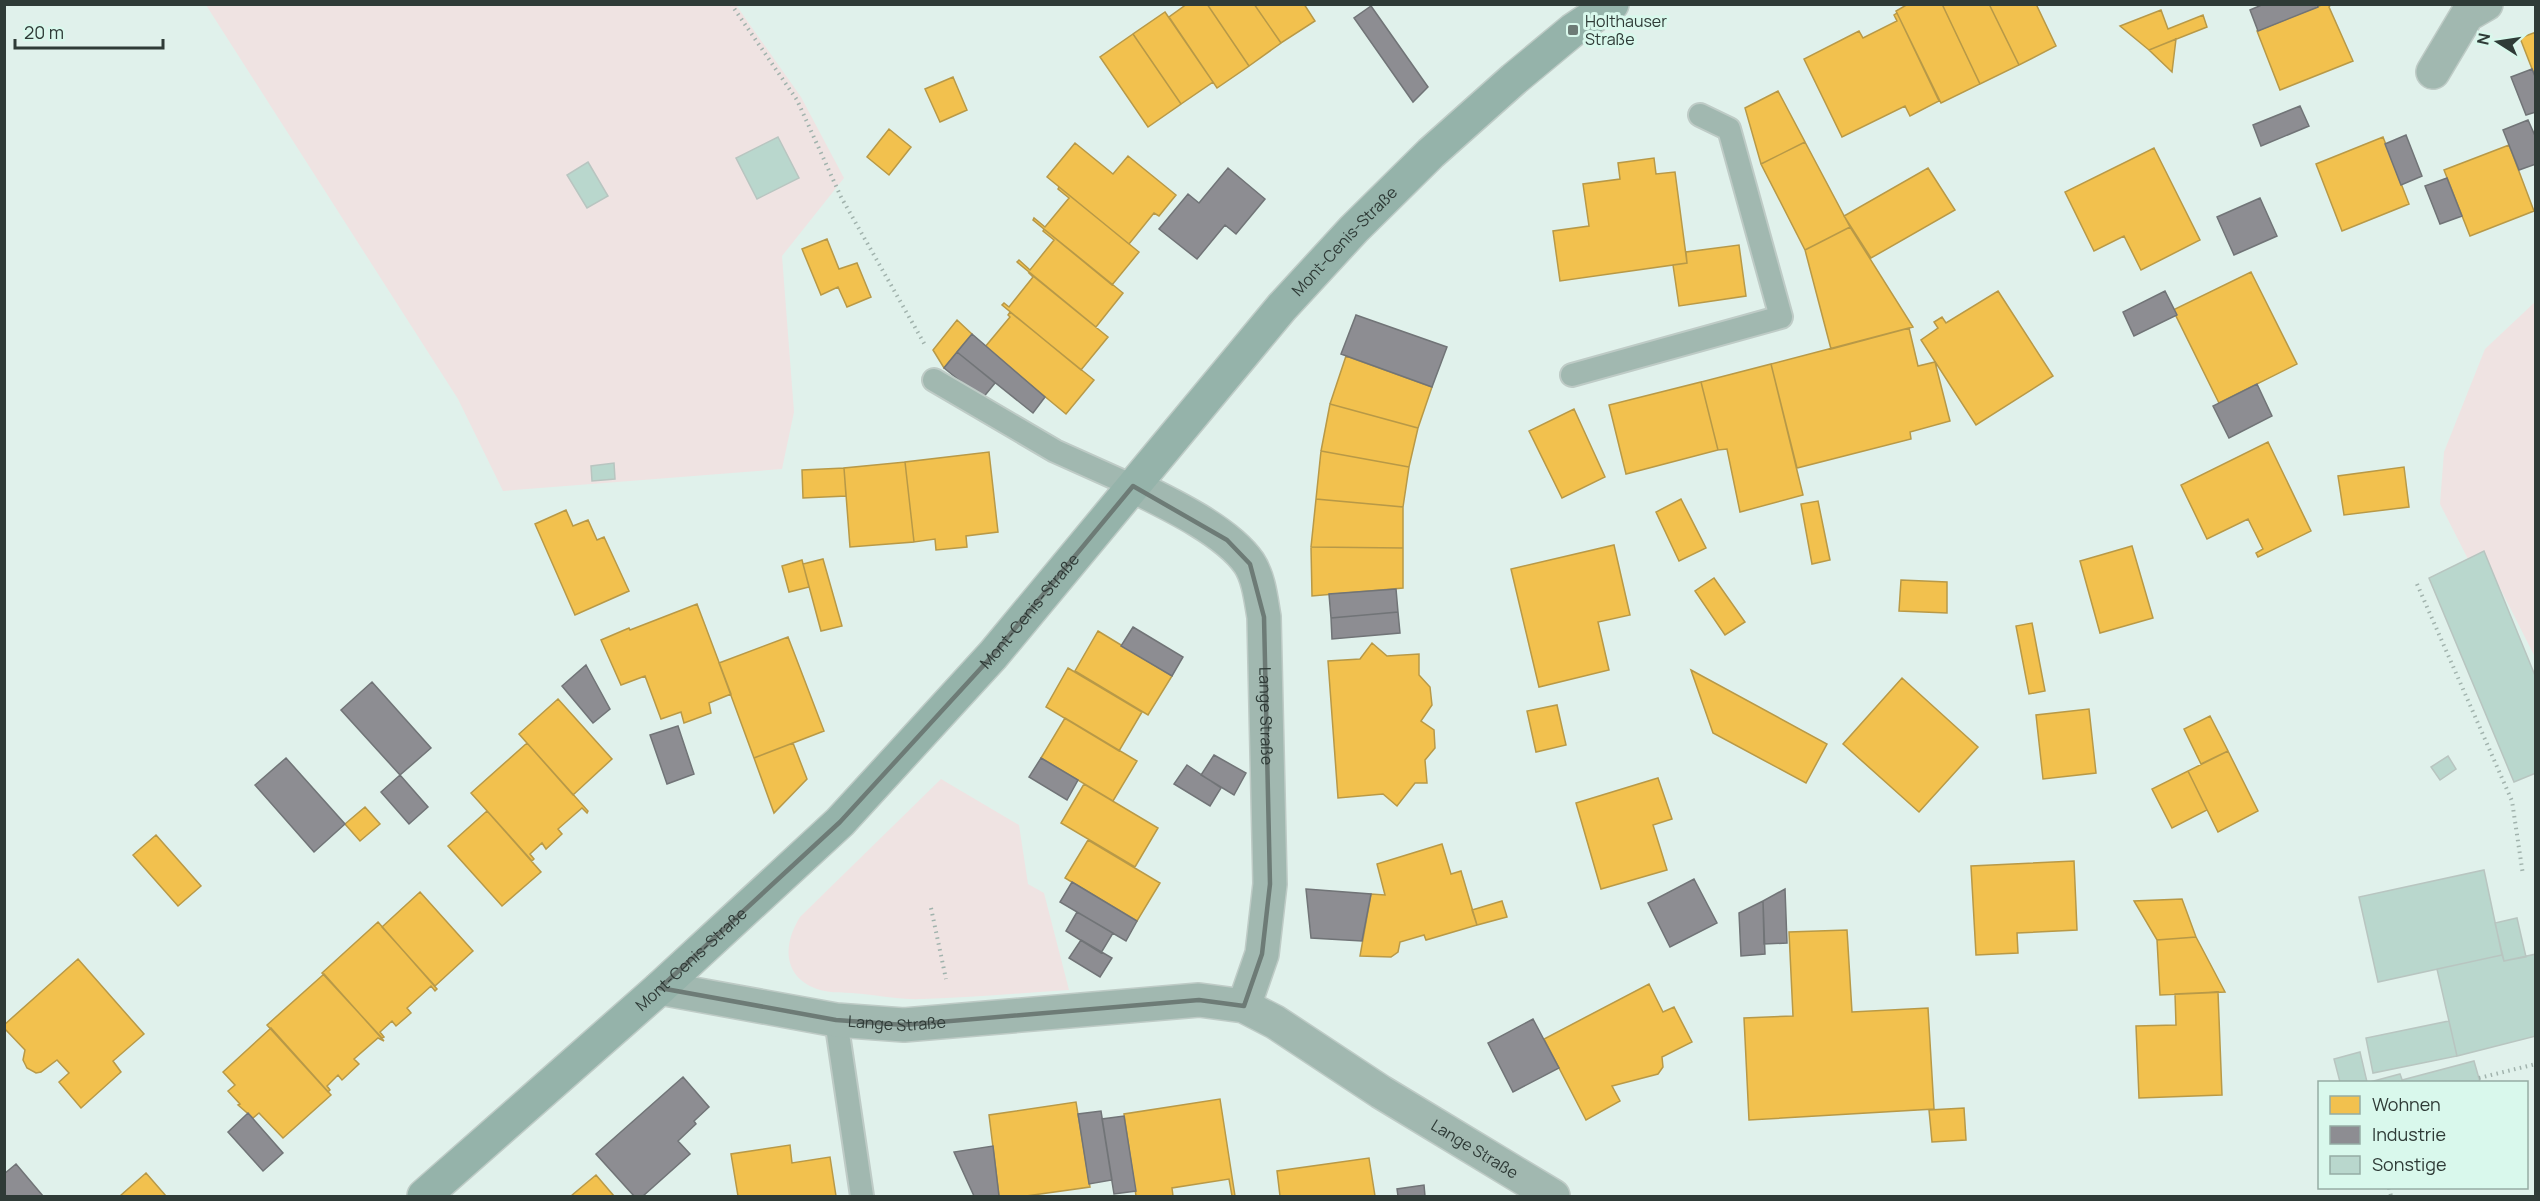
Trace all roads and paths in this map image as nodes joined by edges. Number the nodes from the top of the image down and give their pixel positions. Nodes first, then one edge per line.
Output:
1 (731, 4) edge
2 (1612, 4) edge
3 (2486, 4) edge
4 (2433, 72) dead end
5 (1700, 115) dead end
6 (1572, 375) dead end
7 (934, 380) joint
8 (1133, 486) junction
9 (2417, 584) dead end
10 (2523, 875) dead end
11 (931, 908) dead end
12 (660, 988) junction
13 (1244, 1006) junction
14 (836, 1020) junction
15 (954, 1021) junction
16 (2535, 1064) edge
17 (2479, 1078) dead end
18 (424, 1197) edge
19 (862, 1197) edge
20 (1553, 1197) edge

1 - 7 path
2 - 8 main road, Mont-Cenis-Straße
3 - 4 street
5 - 6 lane
7 - 8 lane
8 - 12 main road, Mont-Cenis-Straße
8 - 13 street, Lange Straße
9 - 10 path
11 - 15 path
12 - 14 street, Lange Straße
12 - 18 main road, Mont-Cenis-Straße
13 - 15 street, Lange Straße
13 - 20 street, Lange Straße
14 - 15 street, Lange Straße
14 - 19 lane
16 - 17 path

